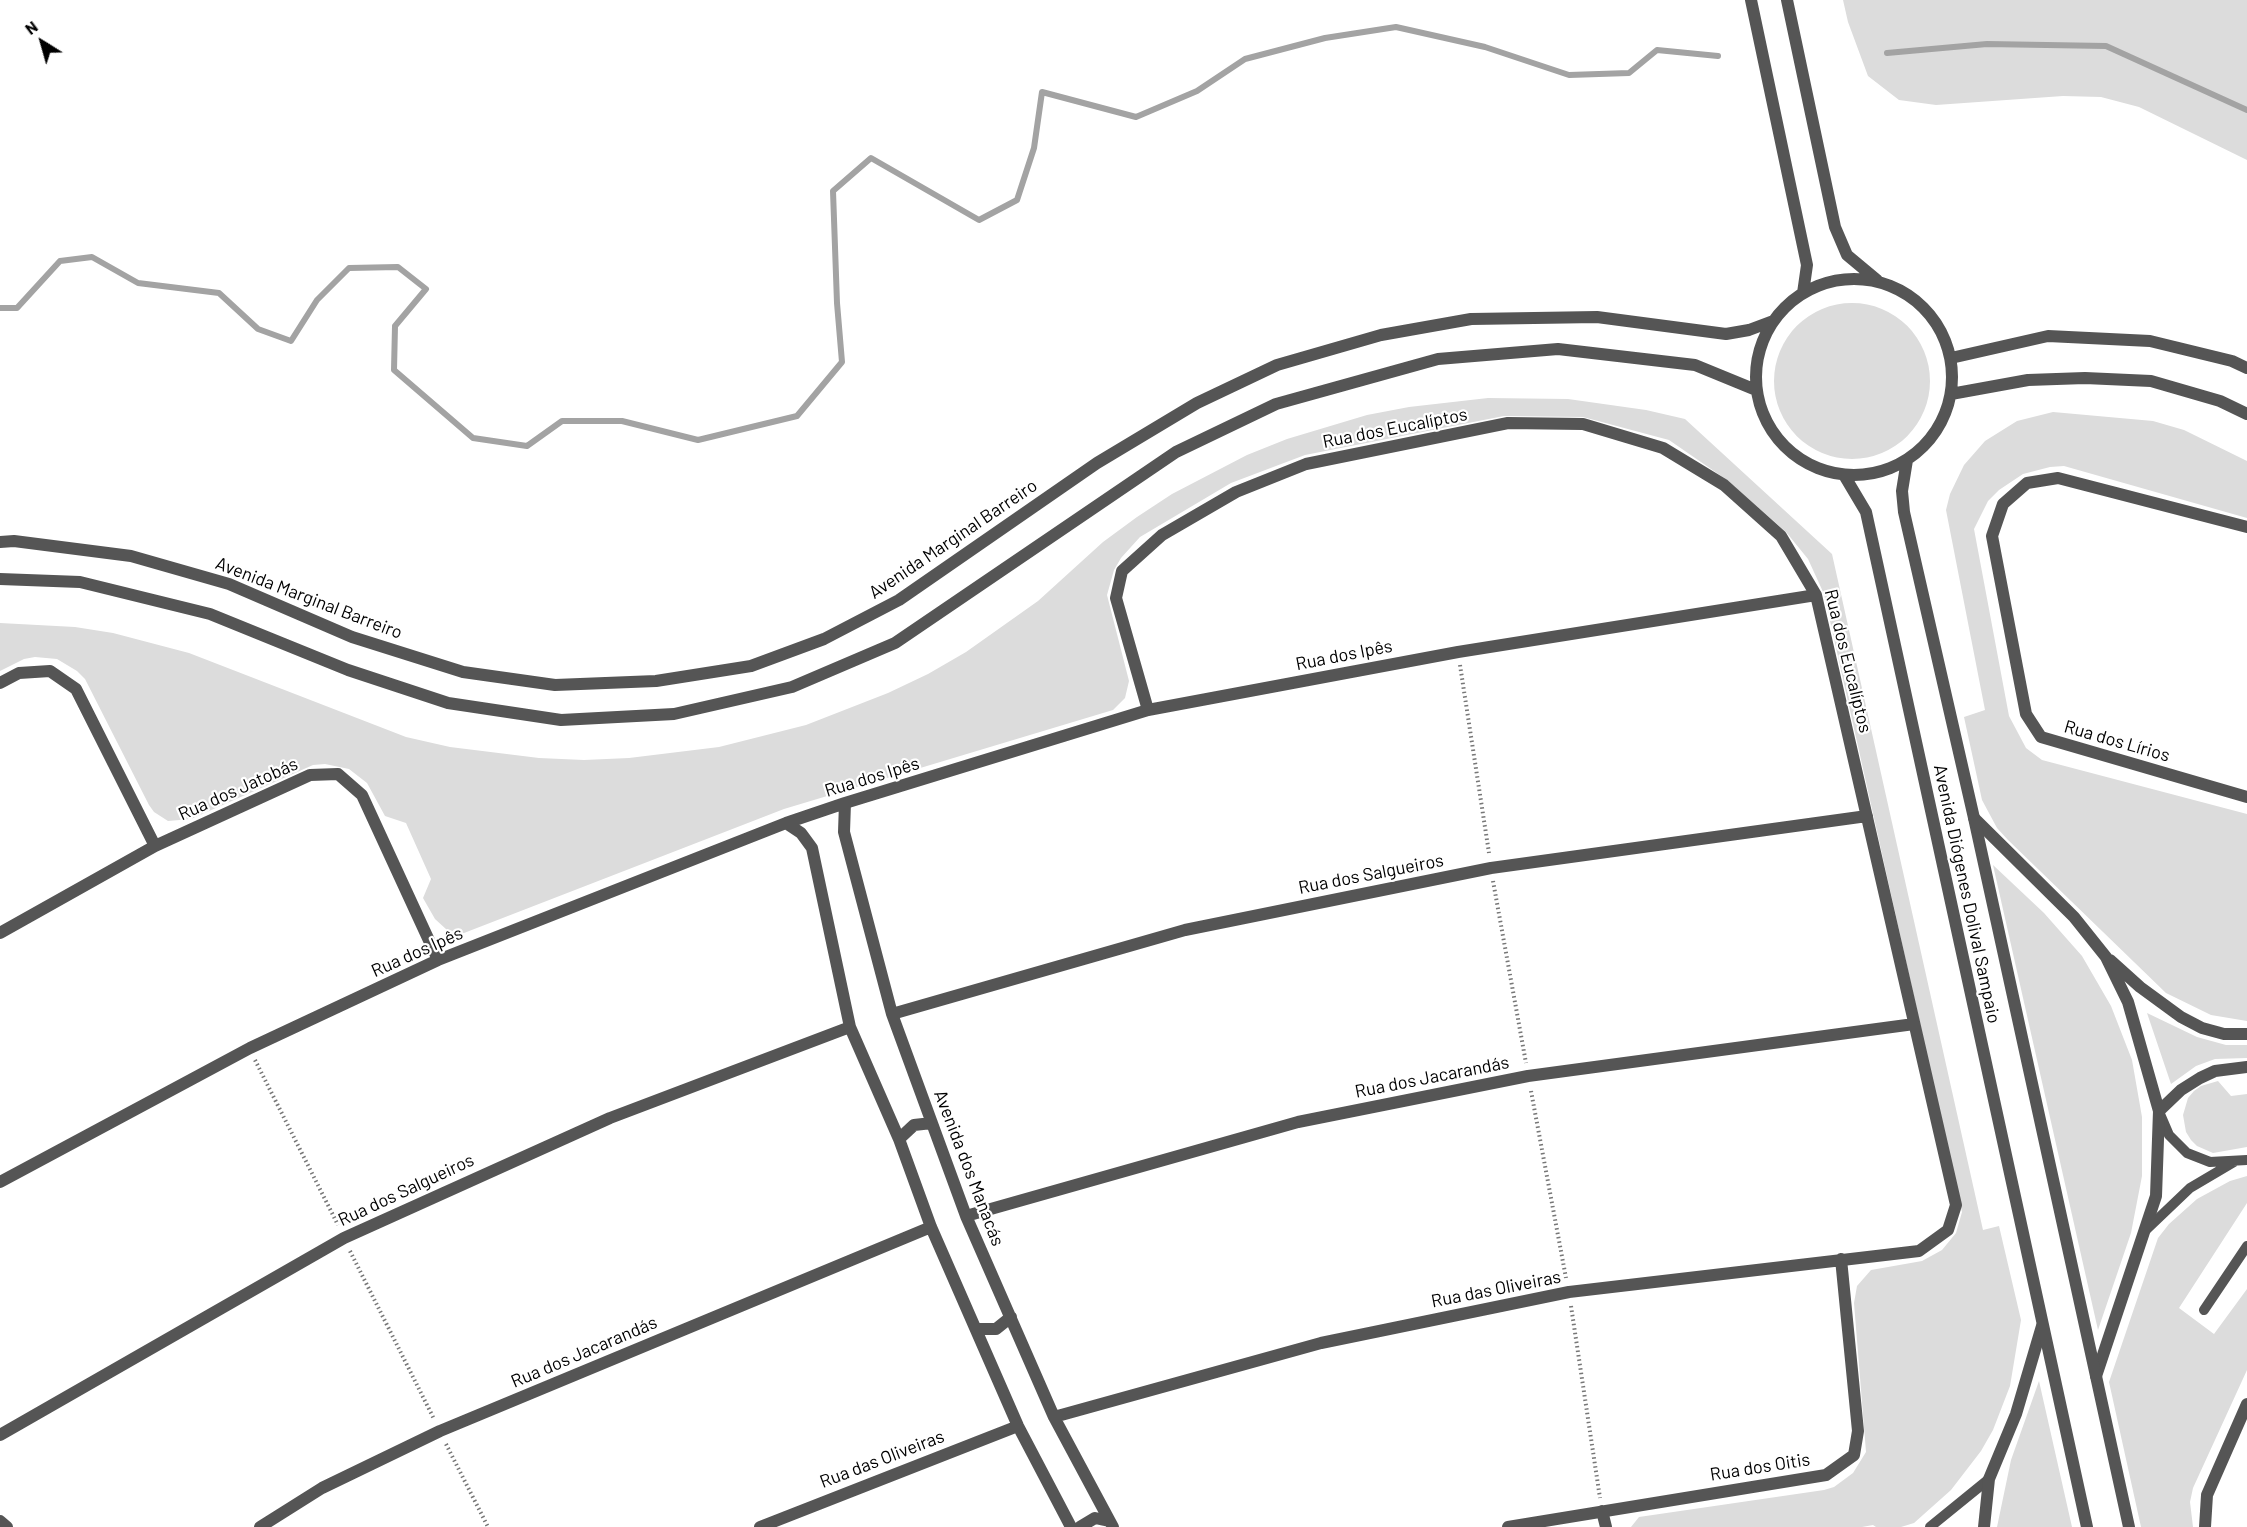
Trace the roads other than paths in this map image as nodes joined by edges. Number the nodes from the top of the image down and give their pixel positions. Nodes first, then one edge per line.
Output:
1 (1751, 0) edge
2 (1787, 0) edge
3 (1878, 281) junction
4 (1803, 292) junction
5 (1773, 321) junction
6 (1951, 358) junction
7 (2247, 368) edge
8 (1756, 390) junction
9 (1951, 394) junction
10 (2247, 414) edge
11 (1907, 460) junction
12 (1844, 475) junction
13 (2247, 527) edge
14 (0, 542) edge
15 (0, 579) edge
16 (1816, 595) junction
17 (0, 683) edge
18 (1148, 710) junction
19 (2247, 797) edge
20 (845, 803) junction
21 (1867, 816) junction
22 (1974, 818) junction
23 (786, 824) junction
24 (156, 846) junction
25 (0, 933) edge
26 (2106, 957) junction
27 (438, 960) junction
28 (892, 1014) junction
29 (1914, 1024) junction
30 (850, 1027) junction
31 (2247, 1034) edge
32 (2247, 1067) edge
33 (2159, 1111) junction
34 (932, 1123) junction
35 (899, 1139) junction
36 (2247, 1160) edge
37 (2234, 1162) junction
38 (0, 1182) edge
39 (966, 1216) junction
40 (931, 1227) junction
41 (1948, 1230) joint
42 (2144, 1232) junction
43 (2247, 1246) edge
44 (1841, 1259) junction
45 (2204, 1310) dead end
46 (1011, 1317) junction
47 (2042, 1326) junction
48 (976, 1329) junction
49 (2096, 1376) junction
50 (2247, 1404) edge
51 (1053, 1417) junction
52 (1018, 1426) junction
53 (0, 1435) edge
54 (1989, 1479) junction
55 (1602, 1511) junction
56 (0, 1521) edge
57 (1111, 1524) edge
58 (7, 1527) edge
59 (260, 1527) edge
60 (760, 1527) edge
61 (1071, 1527) edge
62 (1080, 1527) edge
63 (1508, 1527) edge
64 (1606, 1527) edge
65 (1930, 1527) edge
66 (1984, 1527) edge
67 (2087, 1527) edge
68 (2129, 1527) edge
69 (2205, 1527) edge

1 - 4 street
2 - 3 street
3 - 4 street
3 - 6 street
4 - 5 street
5 - 8 street
5 - 14 street, Avenida Marginal Barreiro
6 - 7 street
6 - 9 street
8 - 12 street
8 - 15 street
9 - 10 street
9 - 11 street
11 - 12 street
11 - 22 street, Avenida Diógenes Dolival Sampaio
12 - 47 street, Avenida Diógenes Dolival Sampaio
13 - 19 street, Rua dos Lírios
16 - 18 street, Rua dos Ipês
16 - 18 street, Rua dos Eucalíptos
16 - 21 street, Rua dos Eucalíptos
17 - 24 street
18 - 20 street, Rua dos Ipês
20 - 23 street, Rua dos Ipês
20 - 28 street, Avenida dos Manacás
21 - 28 street, Rua dos Salgueiros
21 - 29 street, Rua dos Eucalíptos
22 - 26 street, Avenida Diógenes Dolival Sampaio
22 - 49 street, Avenida Diógenes Dolival Sampaio
23 - 27 street, Rua dos Ipês
23 - 30 street
24 - 25 street, Rua dos Jatobás
24 - 27 street, Rua dos Jatobás
26 - 31 street
26 - 33 street, Avenida Diógenes Dolival Sampaio
27 - 38 street, Rua dos Ipês
28 - 34 street, Avenida dos Manacás
29 - 39 street, Rua dos Jacarandás
29 - 41 street, Rua dos Eucalíptos
30 - 35 street
30 - 53 street, Rua dos Salgueiros
32 - 33 street
33 - 37 lane
33 - 42 street, Avenida Diógenes Dolival Sampaio
34 - 35 street
34 - 39 street, Avenida dos Manacás
35 - 40 street
36 - 37 lane
37 - 42 lane
39 - 46 street, Avenida dos Manacás
40 - 48 street
40 - 59 street, Rua dos Jacarandás
41 - 44 street, Rua das Oliveiras
42 - 49 street, Avenida Diógenes Dolival Sampaio
43 - 45 lane
44 - 51 street, Rua das Oliveiras
44 - 55 street, Rua dos Oitis
46 - 48 street
46 - 51 street, Avenida dos Manacás
47 - 54 street, Avenida Diógenes Dolival Sampaio
47 - 67 street, Avenida Diógenes Dolival Sampaio
48 - 52 street
49 - 68 street, Avenida Diógenes Dolival Sampaio
50 - 69 street
51 - 57 street, Avenida dos Manacás
52 - 60 street, Rua das Oliveiras
52 - 61 street
54 - 65 lane
54 - 66 street, Avenida Diógenes Dolival Sampaio
55 - 63 street, Rua dos Oitis
55 - 64 street
56 - 58 street
57 - 62 street

